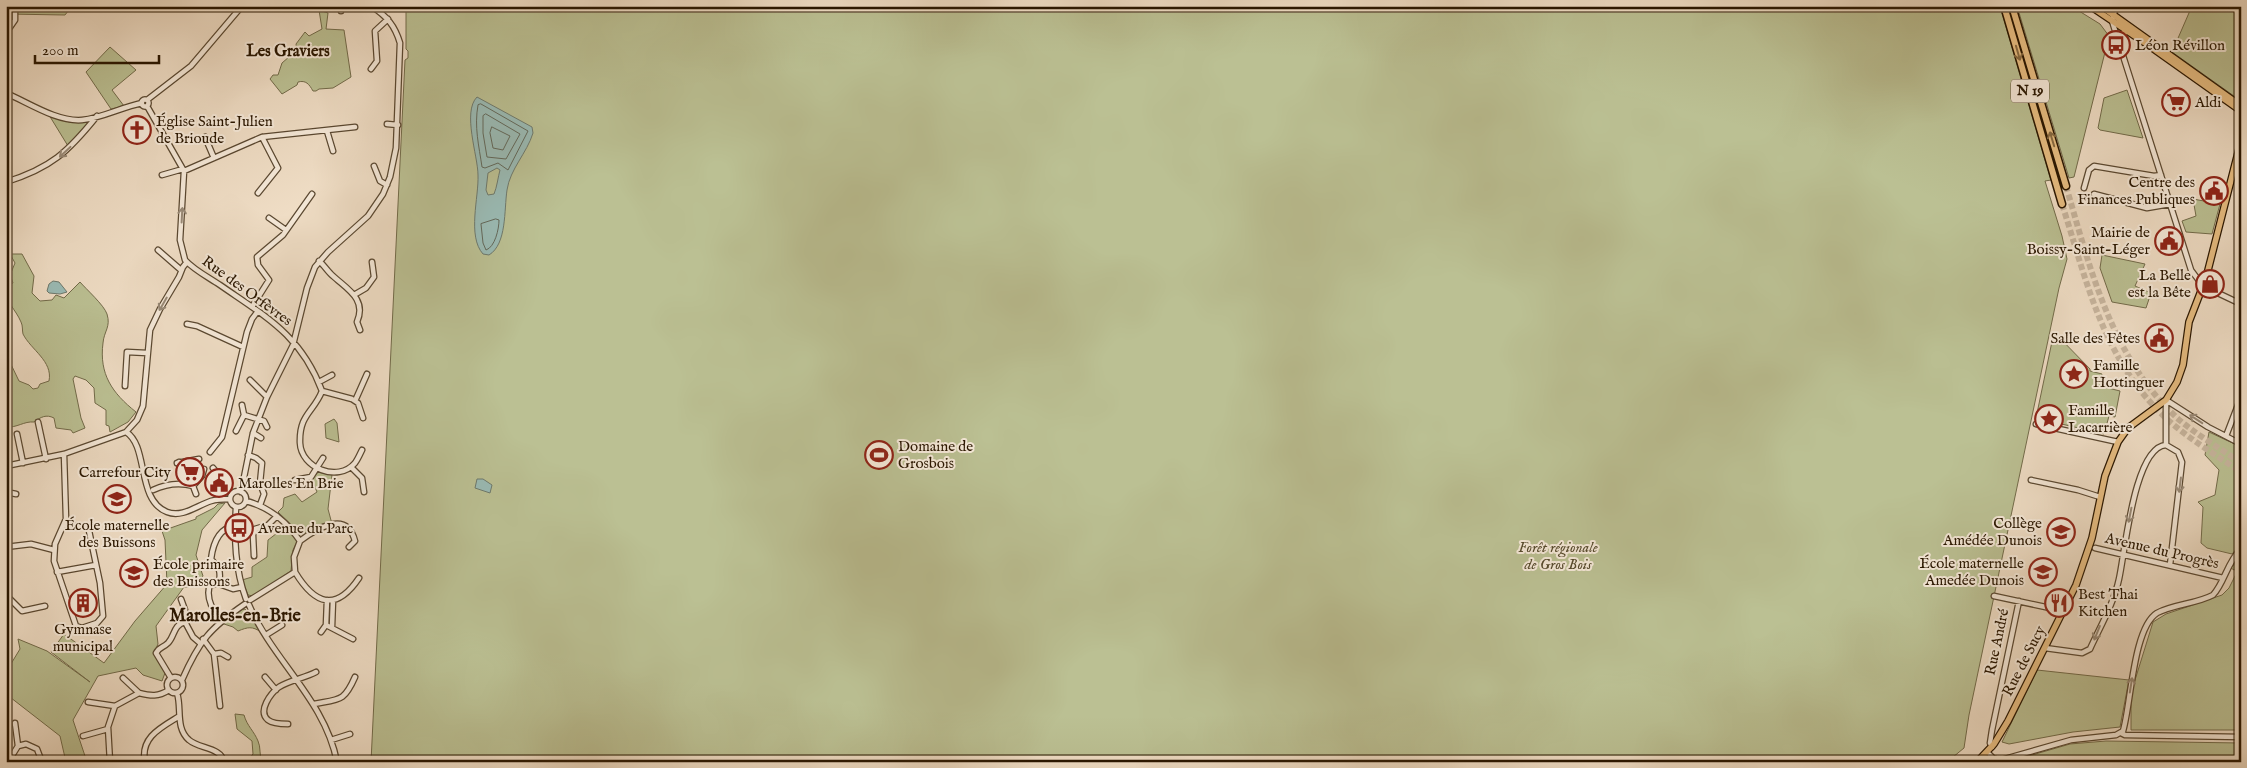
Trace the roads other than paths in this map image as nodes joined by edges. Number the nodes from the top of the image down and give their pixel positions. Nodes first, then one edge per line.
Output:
1 (15, 6) edge
2 (242, 6) edge
3 (371, 6) edge
4 (2004, 6) edge
5 (2012, 6) edge
6 (2090, 6) edge
7 (2101, 6) edge
8 (2116, 6) edge
9 (2113, 18) junction
10 (388, 19) junction
11 (2127, 31) junction
12 (6, 33) edge
13 (2118, 37) junction
14 (371, 69) dead end
15 (6, 93) edge
16 (145, 103) junction
17 (2241, 106) edge
18 (2241, 111) edge
19 (97, 116) junction
20 (387, 124) dead end
21 (398, 125) junction
22 (355, 127) dead end
23 (327, 131) junction
24 (205, 137) dead end
25 (262, 137) junction
26 (2241, 141) edge
27 (333, 151) dead end
28 (2239, 154) edge
29 (214, 158) junction
30 (374, 166) dead end
31 (183, 170) junction
32 (162, 175) dead end
33 (2161, 175) junction
34 (6, 182) edge
35 (387, 185) junction
36 (2066, 186) tunnel mouth
37 (2084, 188) dead end
38 (258, 193) dead end
39 (312, 194) dead end
40 (2094, 194) dead end
41 (2062, 204) tunnel mouth
42 (2170, 204) junction
43 (269, 218) dead end
44 (286, 230) junction
45 (158, 250) dead end
46 (319, 261) junction
47 (187, 262) junction
48 (372, 262) dead end
49 (181, 270) junction
50 (2204, 286) junction
51 (354, 295) junction
52 (2241, 304) edge
53 (252, 307) junction
54 (258, 311) junction
55 (187, 324) dead end
56 (360, 330) dead end
57 (294, 342) junction
58 (243, 347) junction
59 (147, 353) junction
60 (367, 374) dead end
61 (332, 375) dead end
62 (250, 380) dead end
63 (318, 382) junction
64 (125, 386) dead end
65 (322, 391) junction
66 (267, 397) junction
67 (2241, 397) edge
68 (2166, 400) junction
69 (355, 401) junction
70 (242, 405) dead end
71 (244, 415) junction
72 (363, 418) dead end
73 (259, 419) junction
74 (38, 422) dead end
75 (2036, 424) dead end
76 (267, 427) dead end
77 (236, 431) dead end
78 (126, 432) junction
79 (253, 433) junction
80 (17, 434) dead end
81 (2226, 436) junction
82 (261, 438) dead end
83 (2118, 442) junction
84 (2241, 444) edge
85 (2166, 445) junction
86 (362, 450) dead end
87 (210, 452) dead end
88 (64, 454) junction
89 (248, 455) junction
90 (46, 458) junction
91 (324, 458) dead end
92 (199, 459) dead end
93 (23, 463) junction
94 (6, 466) edge
95 (351, 467) junction
96 (204, 468) dead end
97 (213, 468) dead end
98 (317, 468) junction
99 (295, 480) dead end
100 (2032, 480) dead end
101 (183, 483) junction
102 (193, 486) junction
103 (228, 486) dead end
104 (153, 490) dead end
105 (6, 492) edge
106 (241, 492) junction
107 (364, 492) dead end
108 (16, 494) dead end
109 (196, 494) dead end
110 (2100, 497) junction
111 (230, 499) junction
112 (246, 501) junction
113 (260, 505) junction
114 (236, 507) junction
115 (277, 516) junction
116 (65, 525) junction
117 (235, 526) junction
118 (300, 541) junction
119 (6, 546) edge
120 (348, 547) dead end
121 (2095, 548) dead end
122 (2241, 549) edge
123 (54, 550) junction
124 (2122, 554) junction
125 (254, 556) dead end
126 (96, 565) junction
127 (2170, 565) junction
128 (58, 572) junction
129 (295, 572) junction
130 (359, 578) dead end
131 (2223, 578) junction
132 (218, 584) junction
133 (242, 587) junction
134 (6, 595) edge
135 (1994, 596) dead end
136 (181, 599) dead end
137 (327, 600) junction
138 (333, 600) junction
139 (2019, 601) junction
140 (247, 602) junction
141 (45, 606) dead end
142 (2064, 611) junction
143 (220, 621) junction
144 (185, 622) junction
145 (326, 624) junction
146 (282, 625) dead end
147 (332, 627) junction
148 (321, 632) dead end
149 (266, 635) junction
150 (353, 639) dead end
151 (202, 641) junction
152 (2045, 648) junction
153 (214, 654) junction
154 (228, 657) dead end
155 (316, 672) dead end
156 (355, 676) dead end
157 (265, 677) dead end
158 (123, 678) dead end
159 (171, 678) junction
160 (182, 680) junction
161 (297, 680) junction
162 (169, 690) junction
163 (276, 690) junction
164 (139, 693) junction
165 (177, 693) junction
166 (88, 702) dead end
167 (314, 704) junction
168 (114, 706) junction
169 (220, 706) dead end
170 (178, 717) junction
171 (15, 724) dead end
172 (288, 724) dead end
173 (108, 728) junction
174 (2121, 733) junction
175 (350, 734) dead end
176 (83, 736) dead end
177 (2241, 737) edge
178 (331, 740) junction
179 (18, 746) junction
180 (1992, 747) junction
181 (1987, 752) junction
182 (6, 760) edge
183 (1996, 761) edge
184 (42, 762) edge
185 (110, 762) edge
186 (146, 762) edge
187 (224, 762) edge
188 (290, 762) edge
189 (306, 762) edge
190 (337, 762) edge
191 (1977, 762) edge

1 - 12 street
2 - 16 street
3 - 10 street
4 -> 41 highway, N 19
36 -> 5 highway, N 19
6 - 9 main road
7 - 9 main road
8 - 9 street
9 - 11 main road
9 - 13 street
9 - 17 main road
10 - 14 street
10 - 21 street
11 - 13 main road
11 - 18 main road
13 - 33 street
15 - 19 street
16 - 19 street
16 - 31 street
19 -> 34 street
20 - 21 street
21 - 35 street
22 - 23 street
23 - 25 street
23 - 27 street
24 - 29 street
25 - 29 street
25 - 38 street
26 - 28 main road, Rue de Sucy
28 - 50 main road, Rue de Sucy
29 - 31 street
30 - 35 street
31 - 32 street
47 -> 31 street
33 - 37 street
33 - 42 street
35 - 46 street
39 - 44 street
40 - 42 street
42 - 50 street
43 - 44 street
44 - 53 street
45 - 49 street
46 - 51 street
46 - 57 street
47 - 49 street
47 - 53 street, Rue des Orfèvres
48 - 51 street
49 -> 59 street
50 - 52 street
50 - 68 main road, Rue de Sucy
51 - 56 street
53 - 54 street, Rue des Orfèvres
54 - 57 street, Rue des Orfèvres
54 - 58 street
55 - 58 street
57 - 63 street, Rue des Orfèvres
57 - 66 street
58 - 87 street
59 - 64 street
59 - 78 street
60 - 69 street
61 - 63 street
62 - 66 street
63 - 65 street, Rue des Orfèvres
65 - 69 street
65 - 98 street
66 - 73 street
67 - 81 street
81 -> 68 street
68 - 83 main road, Rue de Sucy
68 - 85 street
69 - 72 street
70 - 71 street
71 - 73 street
71 - 77 street
73 - 76 street
73 - 79 street
74 - 90 street
75 - 83 street
78 - 88 street
78 - 111 street
79 - 82 street
79 - 89 street
80 - 93 street
81 - 84 street
83 - 110 main road, Rue de Sucy
85 -> 124 street
85 -> 127 street
86 - 95 street
88 - 90 street
88 - 116 street
89 - 106 street
89 - 113 street
90 - 93 street
91 - 98 street
92 - 101 street
93 - 94 street
95 - 98 street
95 - 107 street
96 - 102 street
97 - 103 street
98 - 99 street
100 - 110 street
101 - 102 street
101 - 104 street
102 - 109 street
105 - 108 street
106 - 111 street
106 - 112 street
110 - 142 main road, Rue de Sucy
111 - 114 street
112 - 113 street
112 - 114 street
113 - 115 street
114 - 117 street
115 - 118 street
115 - 125 street
116 - 123 street
116 - 126 street
117 - 132 street
117 - 133 street
118 - 120 street
118 - 129 street
119 - 123 street
121 - 124 street, Avenue du Progrès
122 - 131 street
123 - 128 street
124 - 127 street, Avenue du Progrès
124 -> 152 street
126 - 128 street
126 - 128 street
127 - 131 street, Avenue du Progrès
129 - 137 street
129 - 140 street
130 - 138 street
174 -> 131 street
132 - 133 street
132 - 143 street
133 - 140 street
134 - 141 street
135 - 139 street
136 - 144 street
137 - 138 street
137 - 145 street
138 - 147 street
139 - 142 street
139 - 180 street, Rue André
140 - 143 street
140 - 149 street
142 - 152 main road, Rue de Sucy
143 - 151 street
144 - 151 street
144 - 159 street
145 - 147 street
145 - 148 street
146 - 149 street
147 - 150 street
149 - 161 street
151 - 153 street
151 - 160 street
152 - 180 main road, Rue de Sucy
153 - 154 street
153 - 169 street
155 - 161 street
156 - 167 street
157 - 163 street
158 - 164 street
159 - 160 street
159 - 162 street
160 - 165 street
161 - 163 street
161 - 167 street
162 - 164 street
162 - 165 street
163 - 172 street
164 - 168 street
165 - 170 street
166 - 168 street
167 - 178 street
168 - 173 street
170 - 186 street
170 - 187 street
171 - 179 street
173 - 176 street
173 - 185 street
174 - 177 street
174 - 183 street
175 - 178 street
178 - 190 street
179 - 182 street
179 - 184 street
180 - 181 main road, Rue de Sucy
181 - 183 street
181 - 191 main road, Rue de Sucy
188 - 189 street

